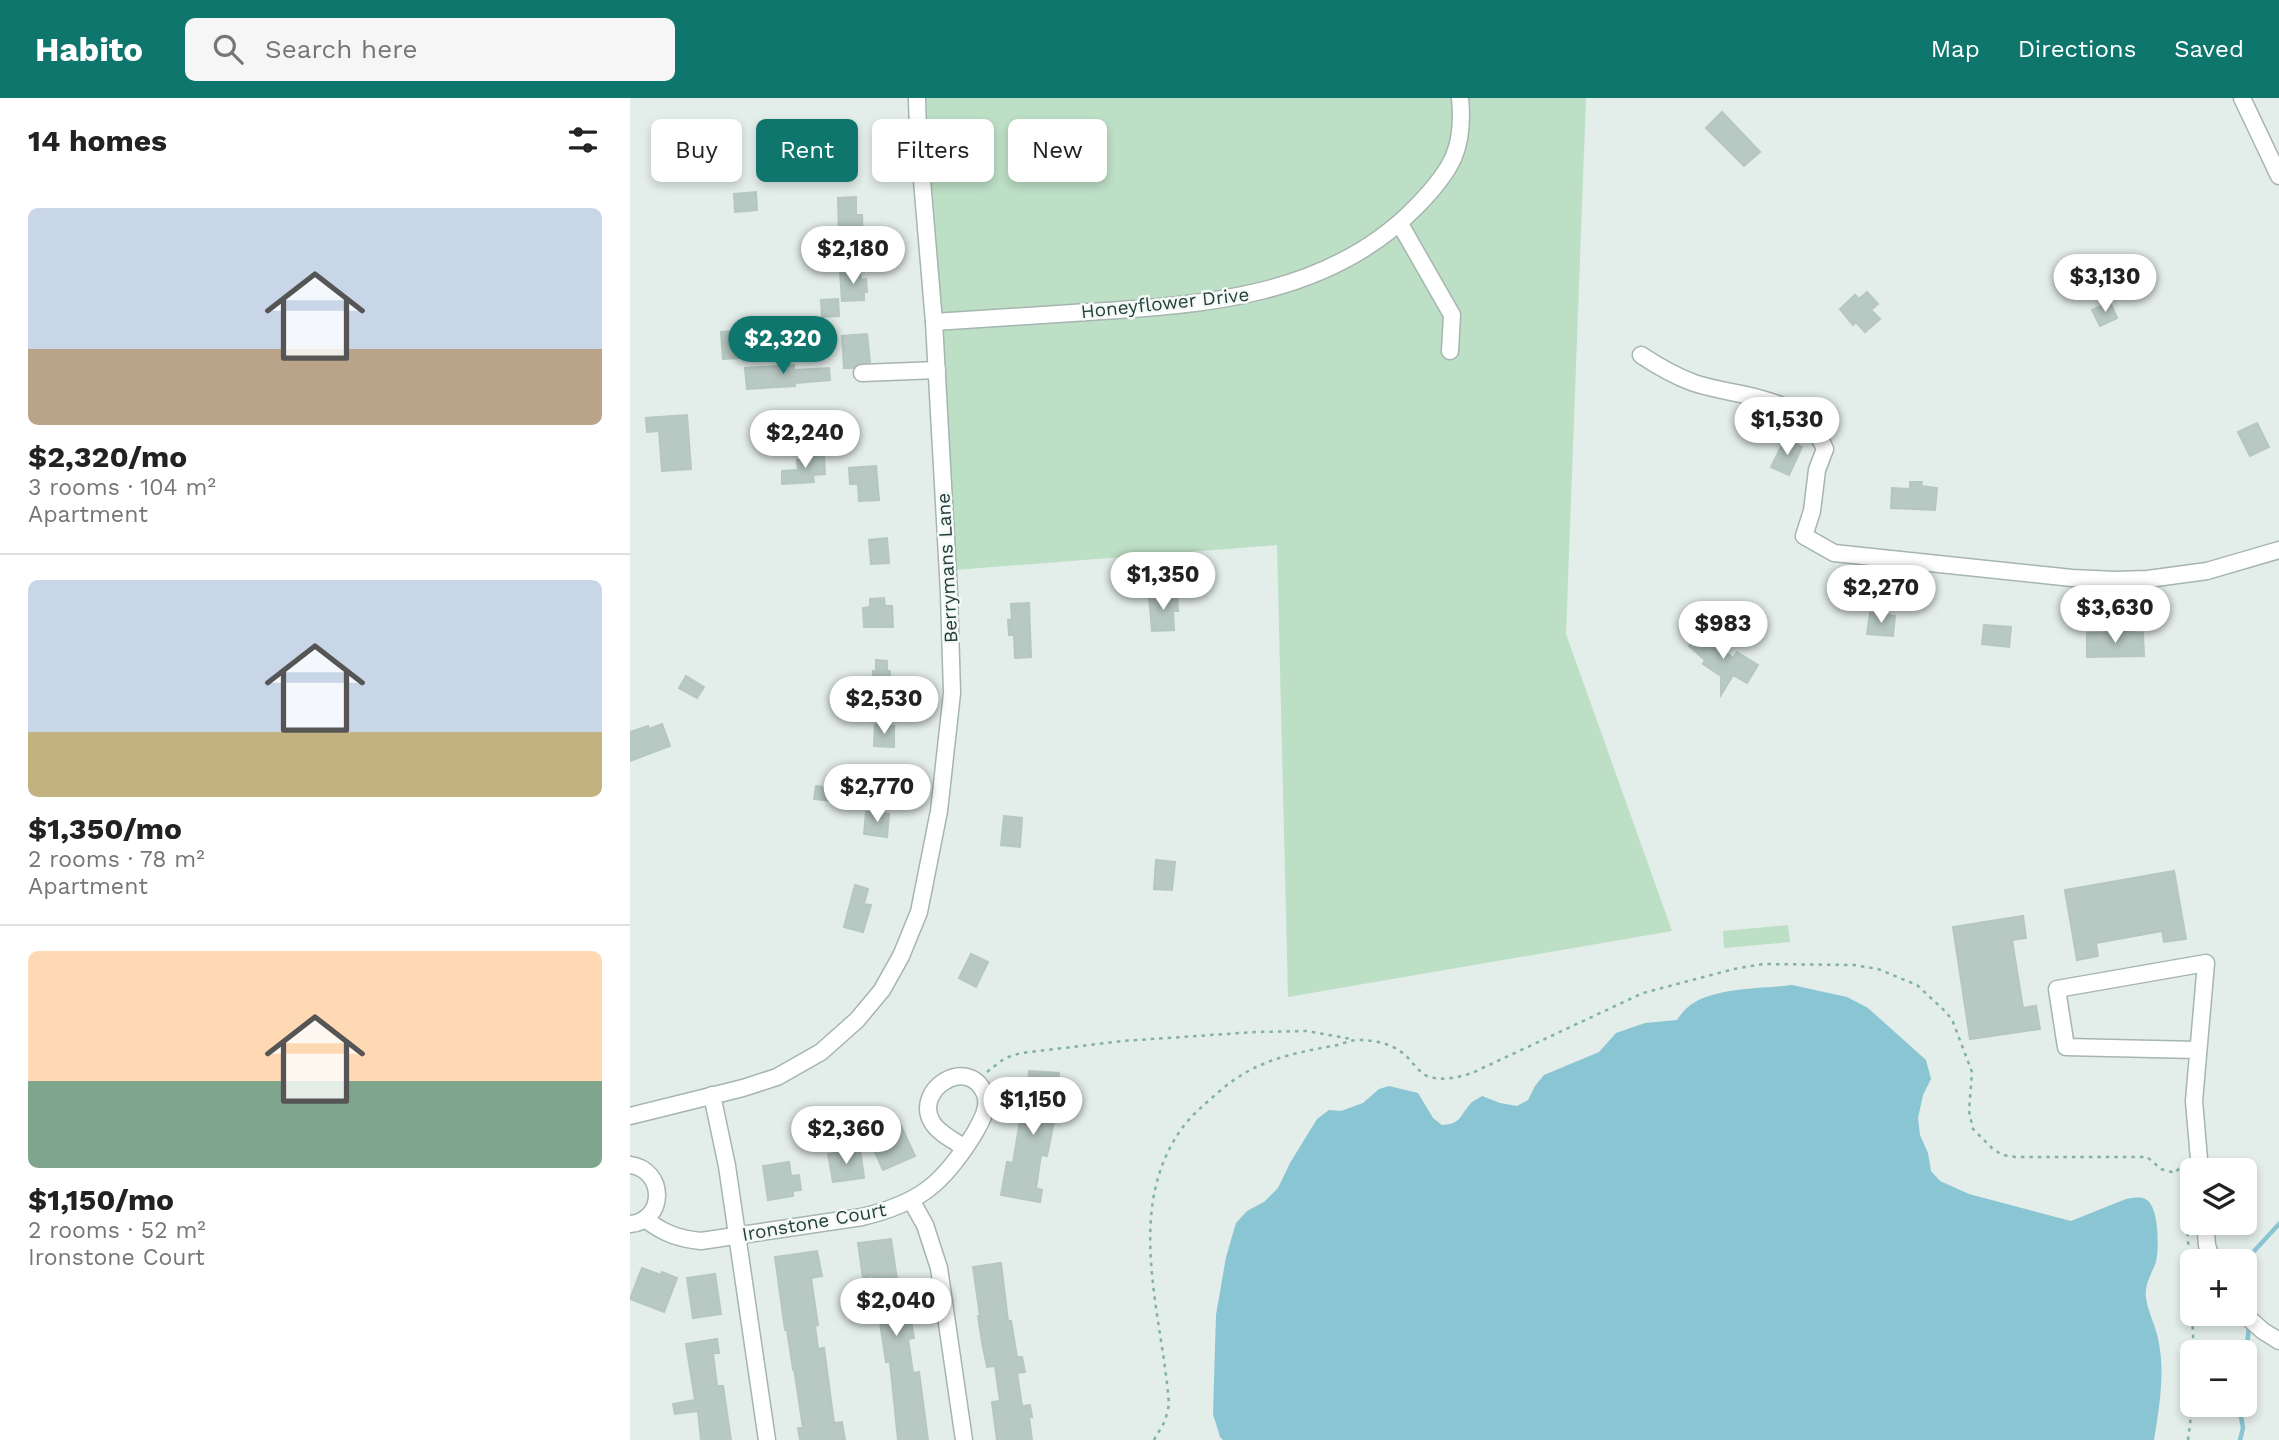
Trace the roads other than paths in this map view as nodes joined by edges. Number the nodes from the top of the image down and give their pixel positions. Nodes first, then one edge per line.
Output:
1 (917, 98) edge
2 (1460, 98) edge
3 (2242, 98) edge
4 (2279, 176) edge
5 (1400, 224) junction
6 (934, 322) junction
7 (1450, 351) dead end
8 (1641, 355) dead end
9 (937, 370) junction
10 (862, 373) dead end
11 (2279, 551) edge
12 (2197, 1050) junction
13 (712, 1095) junction
14 (630, 1116) edge
15 (965, 1148) junction
16 (2199, 1158) edge
17 (630, 1165) edge
18 (911, 1200) junction
19 (638, 1221) edge
20 (737, 1236) junction
21 (2257, 1326) edge
22 (2279, 1340) edge
23 (767, 1440) edge
24 (964, 1440) edge

1 - 6 street, Berrymans Lane
2 - 5 street, Honeyflower Drive
3 - 4 street
5 - 6 street, Honeyflower Drive
5 - 7 street
6 - 9 street, Berrymans Lane
8 - 11 street
9 - 10 street
9 - 13 street, Berrymans Lane
12 - 12 street
12 - 16 street
13 - 14 street, Berrymans Lane
13 - 20 street
15 - 15 street, Ironstone Court
15 - 18 street, Ironstone Court
17 - 19 street, Ironstone Court
18 - 20 street, Ironstone Court
18 - 24 street
19 - 20 street, Ironstone Court
20 - 23 street
21 - 22 street

